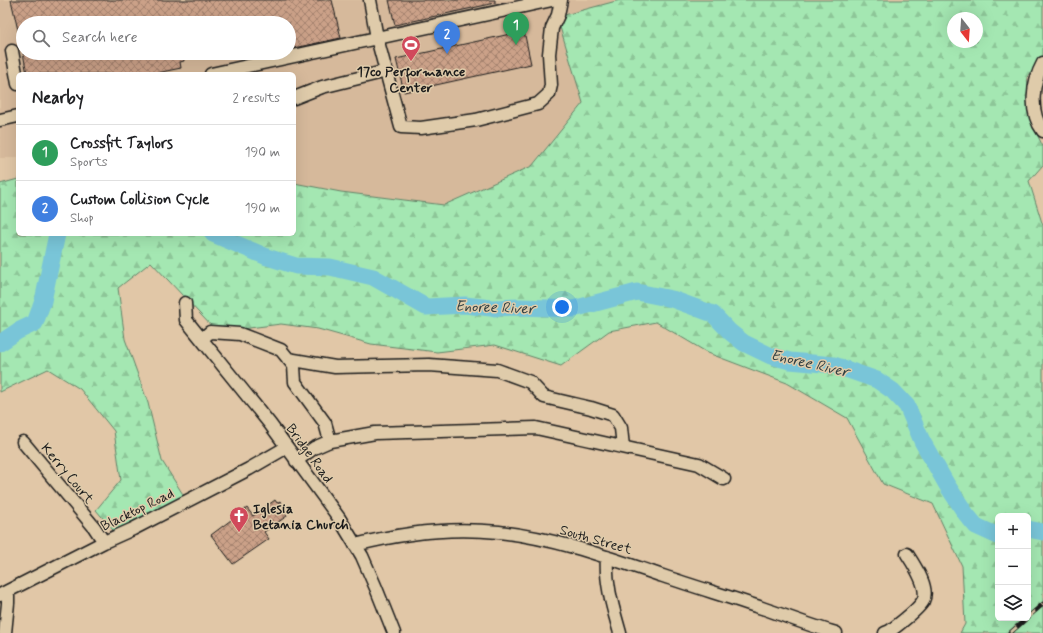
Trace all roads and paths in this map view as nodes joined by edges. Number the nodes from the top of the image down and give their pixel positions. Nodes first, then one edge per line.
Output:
1 (370, 0) edge
2 (552, 0) edge
3 (561, 0) edge
4 (377, 38) junction
5 (12, 51) dead end
6 (296, 56) edge
7 (276, 60) edge
8 (1043, 63) edge
9 (387, 71) junction
10 (220, 72) edge
11 (16, 73) edge
12 (296, 97) edge
13 (16, 116) edge
14 (0, 120) edge
15 (1043, 131) edge
16 (186, 302) dead end
17 (202, 339) junction
18 (288, 359) junction
19 (330, 441) junction
20 (23, 442) dead end
21 (287, 446) junction
22 (623, 448) junction
23 (296, 461) junction
24 (724, 478) dead end
25 (104, 542) junction
26 (355, 545) junction
27 (907, 554) dead end
28 (607, 557) junction
29 (4, 593) edge
30 (4, 633) edge
31 (394, 633) edge
32 (620, 633) edge
33 (836, 633) edge
34 (885, 633) edge

1 - 4 street
2 - 4 street
3 - 9 street
4 - 6 street
4 - 9 street
5 - 11 street
7 - 10 street
8 - 15 street
9 - 12 street
13 - 14 street
16 - 17 street, Bridge Road
17 - 18 street
17 - 21 street, Bridge Road
18 - 19 street
18 - 22 street
19 - 22 street
19 - 23 street
20 - 25 street, Kerry Court
21 - 23 street, Bridge Road
21 - 25 street, Blacktop Road
22 - 24 street
23 - 26 street, Bridge Road
25 - 29 street, Blacktop Road
26 - 28 street, South Street
26 - 31 street, Bridge Road
27 - 34 street
28 - 32 street
28 - 33 street, South Street
29 - 30 street

